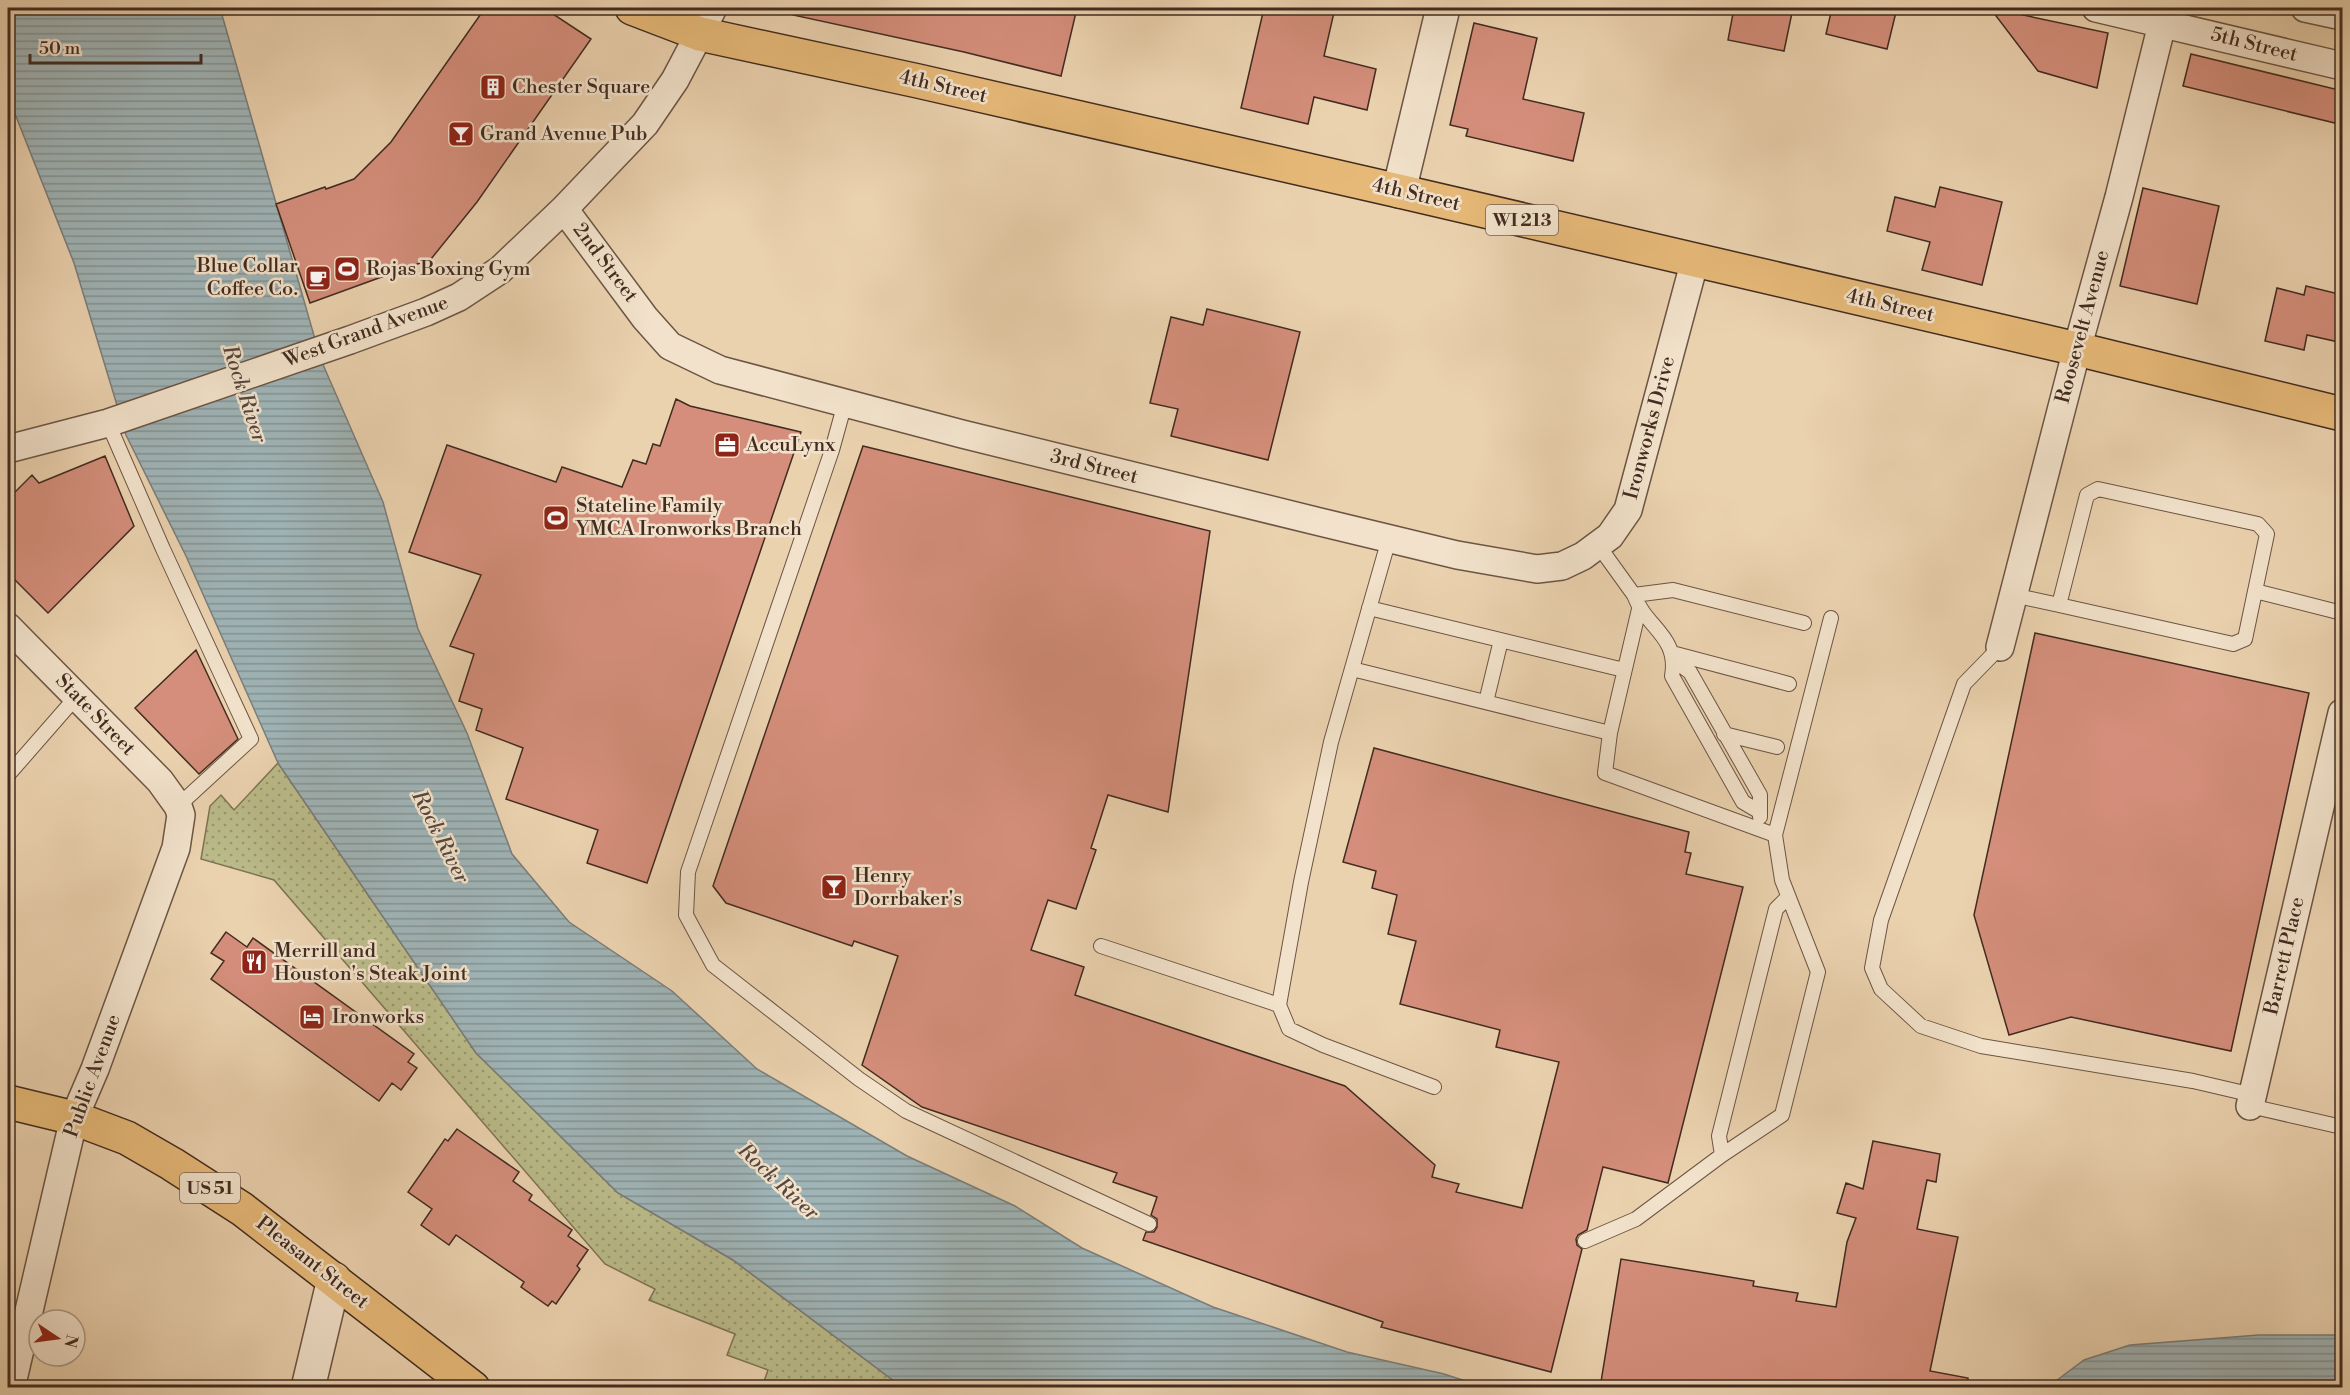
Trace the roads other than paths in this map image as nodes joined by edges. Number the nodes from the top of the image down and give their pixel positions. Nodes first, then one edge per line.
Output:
1 (632, 8) edge
2 (1443, 8) edge
3 (2096, 8) edge
4 (2305, 8) edge
5 (2164, 15) edge
6 (2343, 16) edge
7 (706, 21) edge
8 (2343, 66) edge
9 (1398, 191) junction
10 (564, 208) junction
11 (1695, 260) junction
12 (645, 318) joint
13 (2076, 349) junction
14 (845, 403) junction
15 (2343, 414) edge
16 (108, 423) junction
17 (8, 448) edge
18 (1389, 539) junction
19 (1598, 545) junction
20 (1562, 566) joint
21 (2255, 591) junction
22 (1634, 595) junction
23 (2013, 595) junction
24 (2060, 605) junction
25 (1369, 608) junction
26 (1639, 609) junction
27 (2343, 613) edge
28 (1831, 618) dead end
29 (1804, 623) dead end
30 (8, 627) edge
31 (1501, 640) junction
32 (2000, 647) joint
33 (1673, 657) junction
34 (1352, 669) junction
35 (1624, 670) junction
36 (1789, 684) dead end
37 (77, 696) junction
38 (1704, 699) junction
39 (1486, 702) junction
40 (1691, 707) junction
41 (2343, 713) edge
42 (1610, 733) junction
43 (1724, 734) junction
44 (1777, 747) dead end
45 (2337, 764) edge
46 (8, 775) edge
47 (178, 806) junction
48 (1760, 812) junction
49 (1759, 831) junction
50 (1775, 835) junction
51 (1788, 897) junction
52 (1101, 946) dead end
53 (1279, 1005) junction
54 (1434, 1087) dead end
55 (2251, 1100) junction
56 (8, 1102) edge
57 (74, 1118) junction
58 (2343, 1127) edge
59 (1722, 1155) junction
60 (1149, 1224) dead end
61 (1585, 1241) dead end
62 (334, 1280) junction
63 (11, 1388) edge
64 (308, 1388) edge
65 (473, 1388) edge

1 - 7 main road, 4th Street / WI 213
2 - 9 street
3 - 5 street, 5th Street
4 - 6 street
5 - 8 street, 5th Street
5 - 13 street, Roosevelt Avenue
7 - 9 main road, 4th Street / WI 213
7 - 10 street, West Grand Avenue
9 - 11 main road, 4th Street / WI 213
10 - 12 street, 2nd Street
10 - 16 street, West Grand Avenue
11 - 13 main road, 4th Street / WI 213
11 - 19 street, Ironworks Drive
12 - 14 street, 3rd Street
13 - 15 main road, 4th Street / WI 213
13 - 23 street, Roosevelt Avenue
14 - 18 street, 3rd Street
14 - 60 lane
16 - 17 street, West Grand Avenue
16 - 47 lane
18 - 20 street, 3rd Street
18 - 25 lane
19 - 20 street, Ironworks Drive
19 - 22 lane
21 - 24 lane
21 - 24 lane
21 - 27 lane
22 - 26 lane
22 - 29 lane
23 - 24 lane
23 - 32 street, Roosevelt Avenue
25 - 31 lane
25 - 34 lane
26 - 33 lane
26 - 35 lane
28 - 50 lane
30 - 37 street, State Street
31 - 35 lane
31 - 39 lane
32 - 55 lane
33 - 36 lane
33 - 38 lane
33 - 40 lane
34 - 39 lane
34 - 53 lane
35 - 42 lane
37 - 46 lane
37 - 47 street, State Street
38 - 40 lane
38 - 43 lane
39 - 42 lane
40 - 48 lane
41 - 45 street, Barrett Place
42 - 49 lane
43 - 44 lane
43 - 48 lane
45 - 55 street, Barrett Place
47 - 57 street, Public Avenue
48 - 49 lane
49 - 50 lane
50 - 51 lane
51 - 59 lane
51 - 59 lane
52 - 53 lane
53 - 54 lane
55 - 58 lane
56 - 57 main road, Pleasant Street / US 51
57 - 62 main road, Pleasant Street / US 51
57 - 63 street, Public Avenue
59 - 61 lane
62 - 64 street
62 - 65 main road, Pleasant Street / US 51

